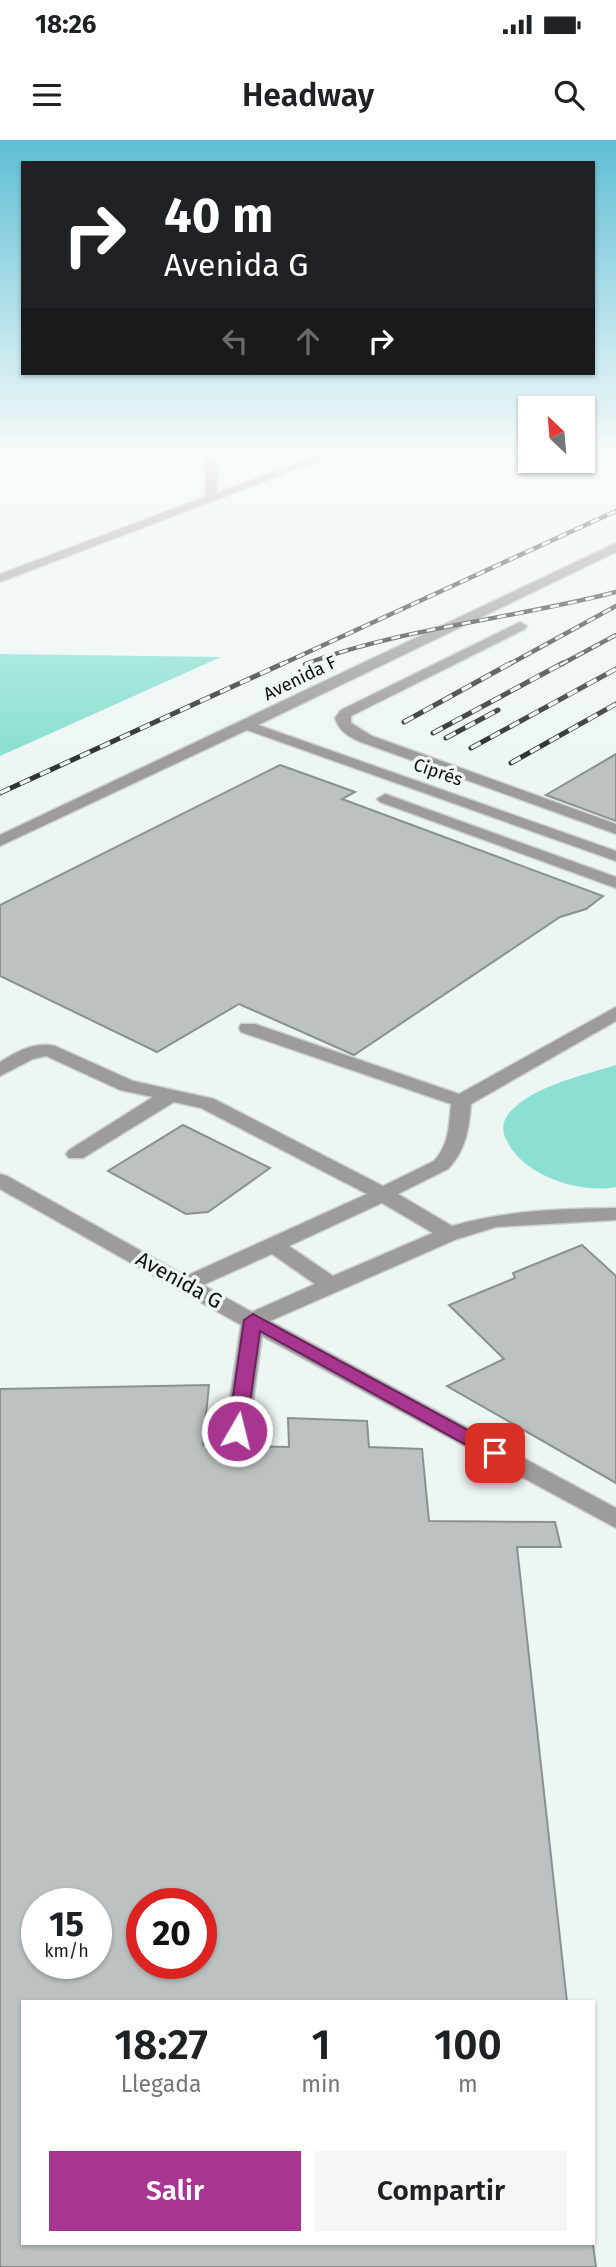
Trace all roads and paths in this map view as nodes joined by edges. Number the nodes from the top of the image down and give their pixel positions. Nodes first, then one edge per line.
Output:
1 (76, 550) edge
2 (609, 550) edge
3 (14, 574) junction
4 (0, 578) edge
5 (0, 592) edge
6 (520, 626) dead end
7 (246, 725) junction
8 (385, 799) dead end
9 (616, 829) edge
10 (0, 841) edge
11 (616, 856) edge
12 (616, 883) edge
13 (616, 1013) edge
14 (248, 1028) dead end
15 (0, 1070) edge
16 (171, 1095) junction
17 (461, 1101) junction
18 (76, 1154) dead end
19 (0, 1180) edge
20 (383, 1195) junction
21 (616, 1214) edge
22 (449, 1234) junction
23 (273, 1245) junction
24 (185, 1285) junction
25 (331, 1285) junction
26 (253, 1320) junction
27 (237, 1431) dead end
28 (616, 1519) edge

1 - 3 street
2 - 7 street, Avenida F
3 - 4 street
3 - 5 street
6 - 9 street
7 - 10 street, Avenida F
7 - 11 street, Ciprés
8 - 12 street
13 - 17 street
14 - 17 street
15 - 16 street
16 - 18 street
16 - 20 street
17 - 20 street
19 - 24 street, Avenida G
20 - 22 street
20 - 23 street
21 - 22 street
22 - 25 street
23 - 24 street
23 - 25 street
24 - 26 street, Avenida G
25 - 26 street
26 - 27 street
26 - 28 street, Avenida G

